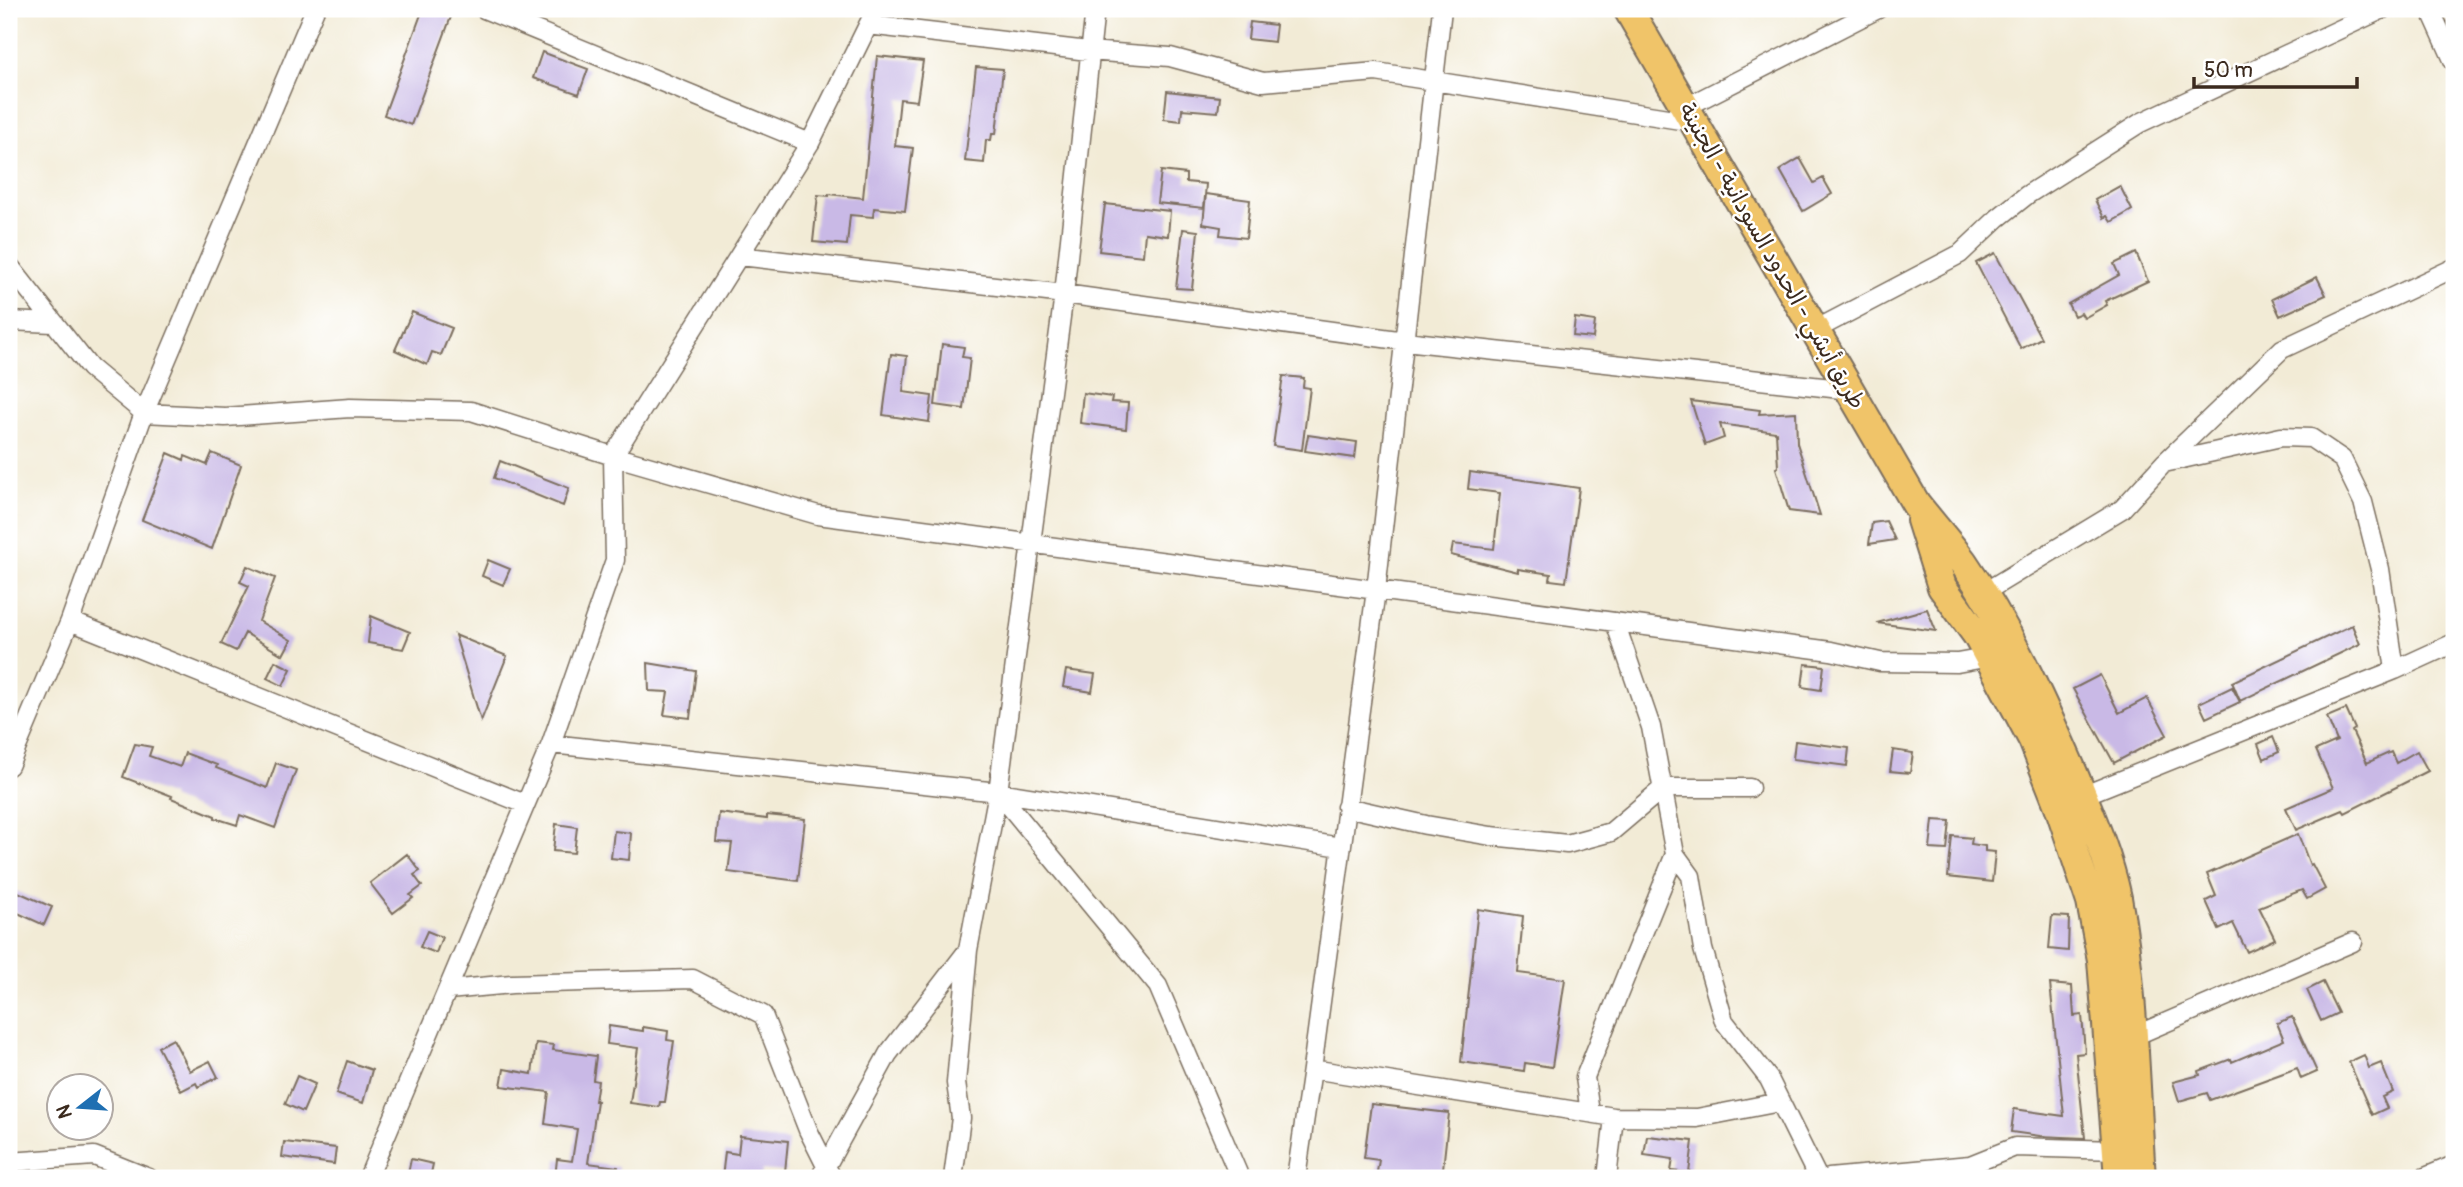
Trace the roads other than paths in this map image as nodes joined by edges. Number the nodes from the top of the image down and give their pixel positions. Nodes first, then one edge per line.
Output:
1 (315, 9) edge
2 (484, 9) edge
3 (1095, 9) edge
4 (1442, 9) edge
5 (1628, 9) edge
6 (1878, 9) edge
7 (2383, 9) edge
8 (2430, 9) edge
9 (872, 17) edge
10 (1088, 51) junction
11 (2454, 62) edge
12 (1435, 82) junction
13 (1690, 115) junction
14 (810, 143) junction
15 (740, 256) junction
16 (9, 265) edge
17 (2454, 268) edge
18 (1064, 294) junction
19 (9, 321) edge
20 (53, 323) junction
21 (1815, 330) junction
22 (1405, 341) junction
23 (1850, 390) junction
24 (144, 413) junction
25 (613, 456) junction
26 (2164, 463) junction
27 (1916, 504) junction
28 (1029, 541) junction
29 (1376, 590) junction
30 (1983, 593) junction
31 (70, 621) junction
32 (1615, 622) junction
33 (2454, 643) edge
34 (2016, 650) junction
35 (1990, 659) junction
36 (2395, 670) junction
37 (551, 744) junction
38 (12, 749) edge
39 (9, 765) edge
40 (1750, 788) dead end
41 (1663, 789) junction
42 (998, 792) junction
43 (2075, 801) junction
44 (525, 804) junction
45 (1346, 807) junction
46 (1341, 846) junction
47 (1675, 854) junction
48 (2353, 942) dead end
49 (968, 950) junction
50 (447, 990) junction
51 (2132, 1037) junction
52 (1312, 1069) junction
53 (1780, 1102) junction
54 (1590, 1113) junction
55 (1614, 1117) junction
56 (2116, 1150) junction
57 (9, 1162) edge
58 (2454, 1165) edge
59 (826, 1174) edge
60 (149, 1178) edge
61 (368, 1178) edge
62 (953, 1178) edge
63 (1240, 1178) edge
64 (1296, 1178) edge
65 (1607, 1178) edge
66 (1818, 1178) edge
67 (1829, 1178) edge
68 (2119, 1178) edge
69 (2141, 1178) edge
70 (2424, 1178) edge

1 - 24 street
2 - 14 street
3 - 10 street
4 - 12 street
5 - 13 highway, طريق أبشي - الحدود السودانية - الجنينة
6 - 13 street
7 - 21 street
8 - 11 street
9 - 10 street
9 - 14 street
10 - 12 street
10 - 18 street
12 - 13 street
12 - 22 street
13 - 21 highway, طريق أبشي - الحدود السودانية - الجنينة
14 - 15 street
15 - 18 street
15 - 25 street
16 - 20 street
17 - 26 street
18 - 22 street
18 - 28 street
19 - 20 street
20 - 24 street
21 - 23 highway, طريق أبشي - الحدود السودانية - الجنينة
22 - 23 street
22 - 29 street
23 - 27 highway, طريق أبشي - الحدود السودانية - الجنينة
24 - 25 street
24 - 31 street
25 - 28 street
25 - 37 street
26 - 30 street
26 - 36 street
27 - 30 highway
27 - 35 highway
28 - 29 street
28 - 42 street
29 - 32 street
29 - 45 street
30 - 34 highway
31 - 38 street
31 - 44 street
32 - 35 street
32 - 41 street
33 - 36 street
34 - 35 street
34 - 43 highway
35 - 43 highway
36 - 43 street
37 - 42 street
37 - 44 street
38 - 39 street
40 - 41 street
41 - 45 street
41 - 47 street
42 - 46 street
42 - 49 street
42 - 63 street
43 - 51 highway
43 - 56 highway
44 - 50 street
45 - 46 street
46 - 52 street
47 - 53 street
47 - 54 street
48 - 51 street
49 - 59 street
49 - 62 street
50 - 59 street
50 - 61 street
51 - 69 highway
52 - 54 street
52 - 64 street
53 - 55 street
53 - 66 street
54 - 55 street
55 - 65 street
56 - 67 street
56 - 68 highway
57 - 60 street
58 - 70 street

